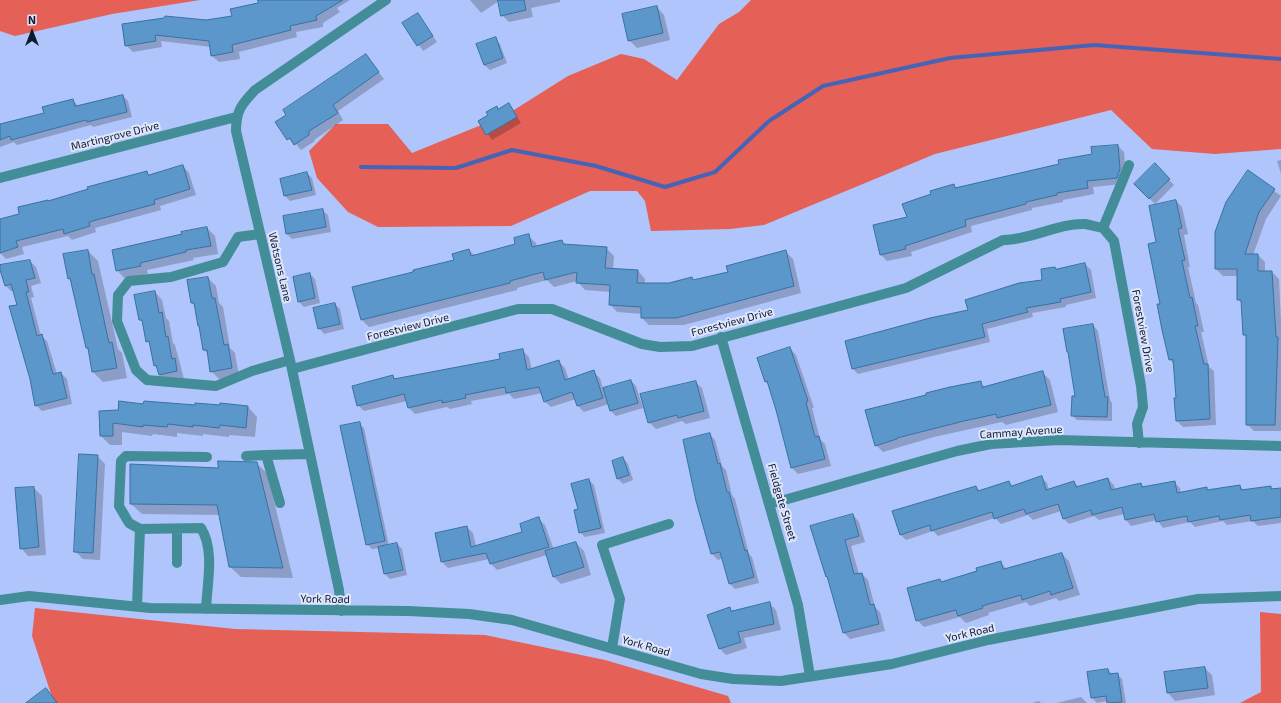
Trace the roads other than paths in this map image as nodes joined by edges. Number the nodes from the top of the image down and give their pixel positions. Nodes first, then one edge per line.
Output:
1 (386, 0) edge
2 (236, 117) junction
3 (1129, 165) dead end
4 (0, 178) edge
5 (1103, 228) junction
6 (260, 234) junction
7 (721, 337) junction
8 (291, 364) junction
9 (1139, 443) junction
10 (1281, 446) edge
11 (310, 454) junction
12 (266, 455) junction
13 (246, 456) dead end
14 (207, 457) dead end
15 (280, 503) dead end
16 (770, 504) junction
17 (669, 524) dead end
18 (140, 529) junction
19 (177, 529) junction
20 (177, 563) dead end
21 (1281, 596) edge
22 (0, 600) edge
23 (137, 606) junction
24 (206, 609) junction
25 (341, 611) junction
26 (612, 648) junction
27 (810, 676) junction

1 - 2 street
2 - 4 street, Martingrove Drive
2 - 6 street, Watsons Lane
3 - 5 street
5 - 7 street, Forestview Drive
5 - 9 street, Forestview Drive
6 - 8 street, Watsons Lane
6 - 8 street, Forestview Drive
7 - 8 street, Forestview Drive
7 - 16 street, Fieldgate Street
8 - 11 street, Watsons Lane
9 - 10 street, Cammay Avenue
9 - 16 street, Cammay Avenue
11 - 12 street
11 - 25 street, Watsons Lane
12 - 13 street
12 - 15 street
14 - 18 street
16 - 27 street, Fieldgate Street
17 - 26 street
18 - 19 street
18 - 23 street
19 - 20 street
19 - 24 street
21 - 27 street, York Road
22 - 23 street, York Road
23 - 24 street, York Road
24 - 25 street, York Road
25 - 26 street, York Road
26 - 27 street, York Road

